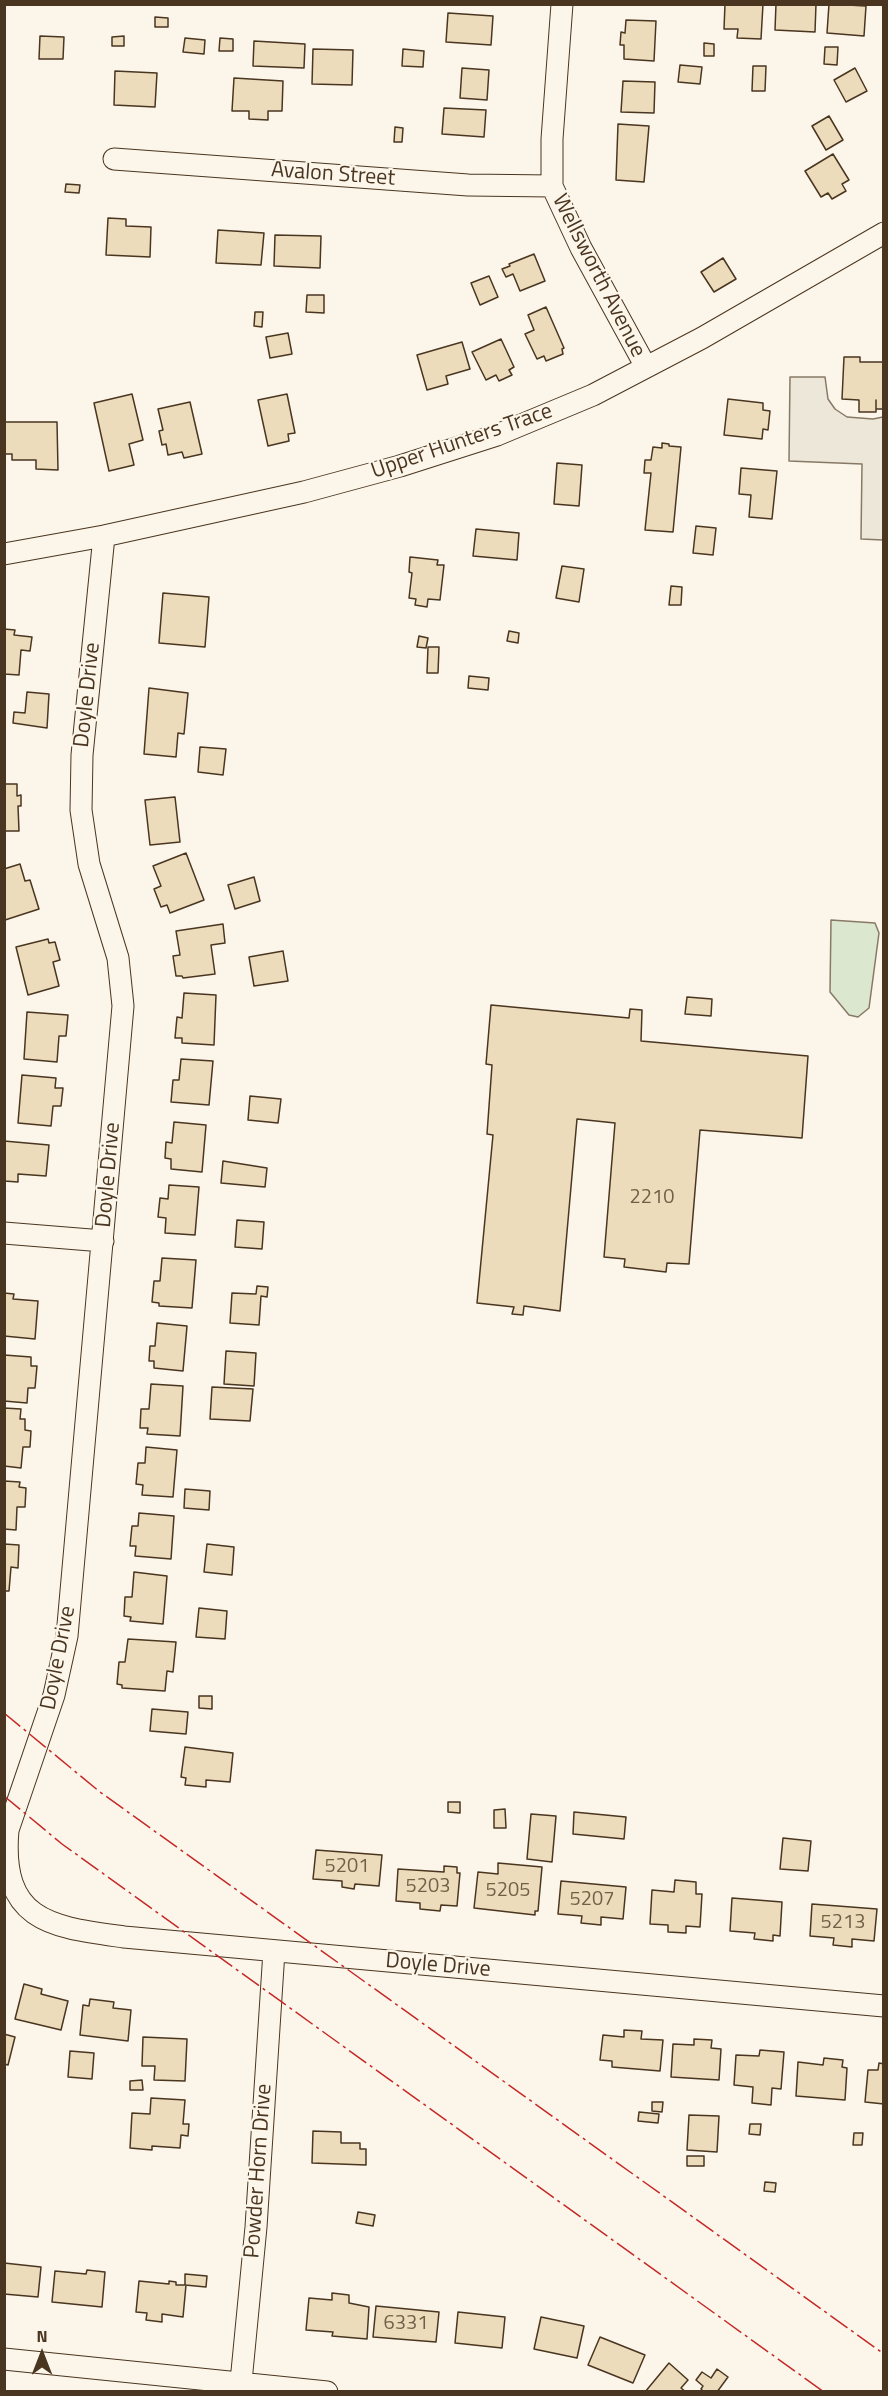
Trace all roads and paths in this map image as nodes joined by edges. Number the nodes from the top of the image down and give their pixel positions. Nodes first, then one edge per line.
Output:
1 (562, 4) edge
2 (114, 159) dead end
3 (552, 186) junction
4 (884, 233) edge
5 (646, 367) junction
6 (104, 536) junction
7 (4, 554) edge
8 (4, 1233) edge
9 (103, 1241) junction
10 (274, 1951) junction
11 (884, 2006) edge
12 (4, 2359) edge
13 (241, 2387) edge
14 (327, 2391) edge

1 - 3 street, Wellsworth Avenue
2 - 3 street, Avalon Street
3 - 5 street, Wellsworth Avenue
4 - 5 street, Upper Hunters Trace
5 - 6 street, Upper Hunters Trace
6 - 7 street, Upper Hunters Trace
6 - 9 street, Doyle Drive
8 - 9 street
9 - 10 street, Doyle Drive
10 - 11 street, Doyle Drive
10 - 13 street, Powder Horn Drive
12 - 13 street
13 - 14 street

